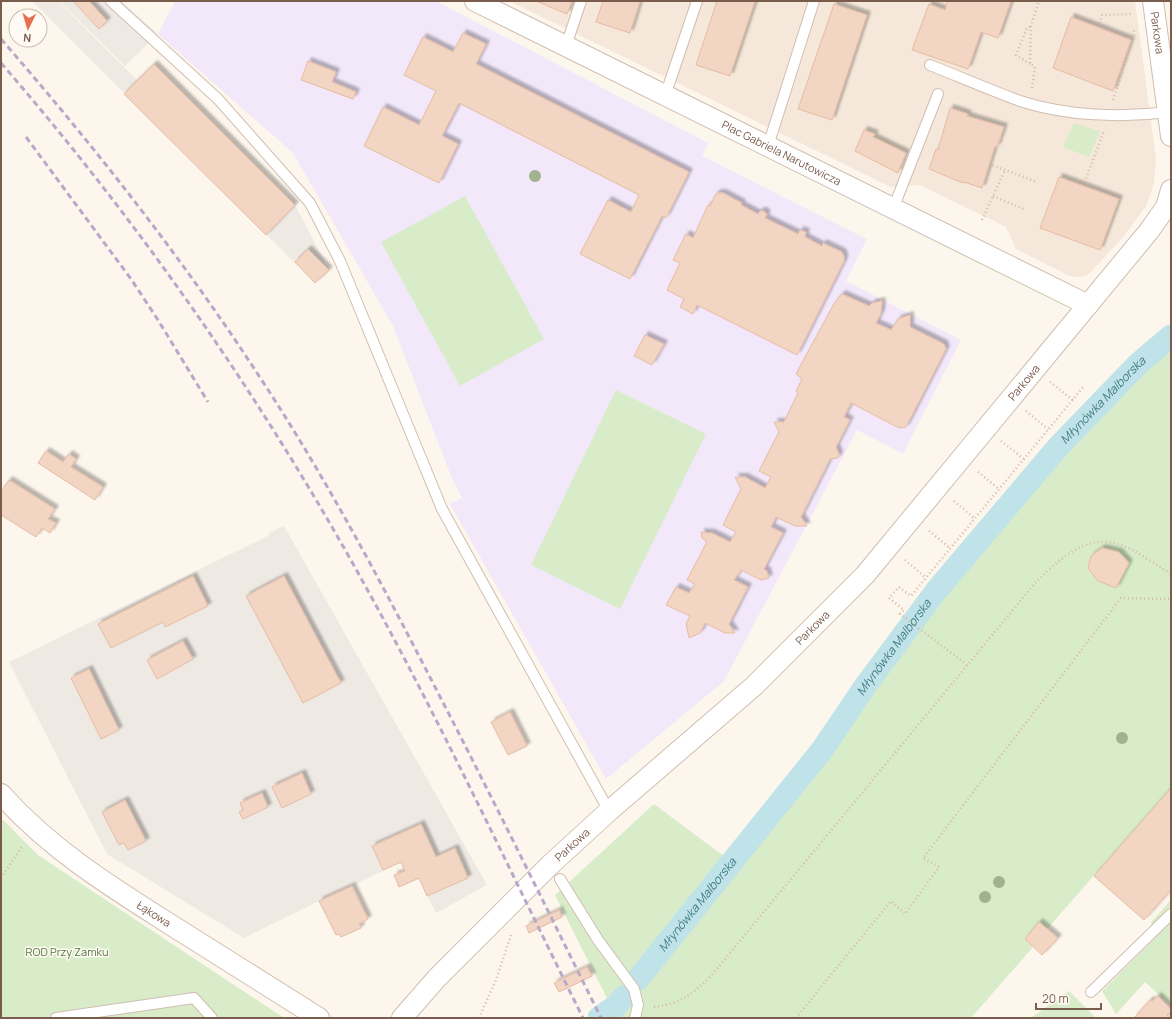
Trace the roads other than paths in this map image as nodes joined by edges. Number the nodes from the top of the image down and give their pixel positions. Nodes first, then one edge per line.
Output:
1 (111, 1) edge
2 (475, 1) edge
3 (581, 1) edge
4 (697, 1) edge
5 (814, 1) edge
6 (1153, 1) edge
7 (566, 46) junction
8 (930, 65) dead end
9 (938, 94) dead end
10 (665, 96) junction
11 (1168, 112) junction
12 (1171, 136) edge
13 (768, 146) junction
14 (1171, 190) edge
15 (893, 209) junction
16 (1088, 305) junction
17 (1, 794) edge
18 (609, 811) junction
19 (560, 879) dead end
20 (1171, 914) edge
21 (1091, 992) dead end
22 (56, 1018) edge
23 (212, 1018) edge
24 (319, 1018) edge
25 (402, 1018) edge
26 (635, 1018) edge

1 - 18 lane
2 - 7 street, Plac Gabriela Narutowicza
3 - 7 lane
4 - 10 lane
5 - 13 lane
6 - 11 street, Parkowa
7 - 10 street, Plac Gabriela Narutowicza
8 - 11 lane
9 - 15 lane
10 - 13 street, Plac Gabriela Narutowicza
11 - 12 street, Parkowa
13 - 15 street, Plac Gabriela Narutowicza
14 - 16 street, Parkowa
15 - 16 street, Plac Gabriela Narutowicza
16 - 18 street, Parkowa
17 - 24 street, Łąkowa
18 - 25 street, Parkowa
19 - 26 lane
20 - 21 lane
22 - 23 lane

